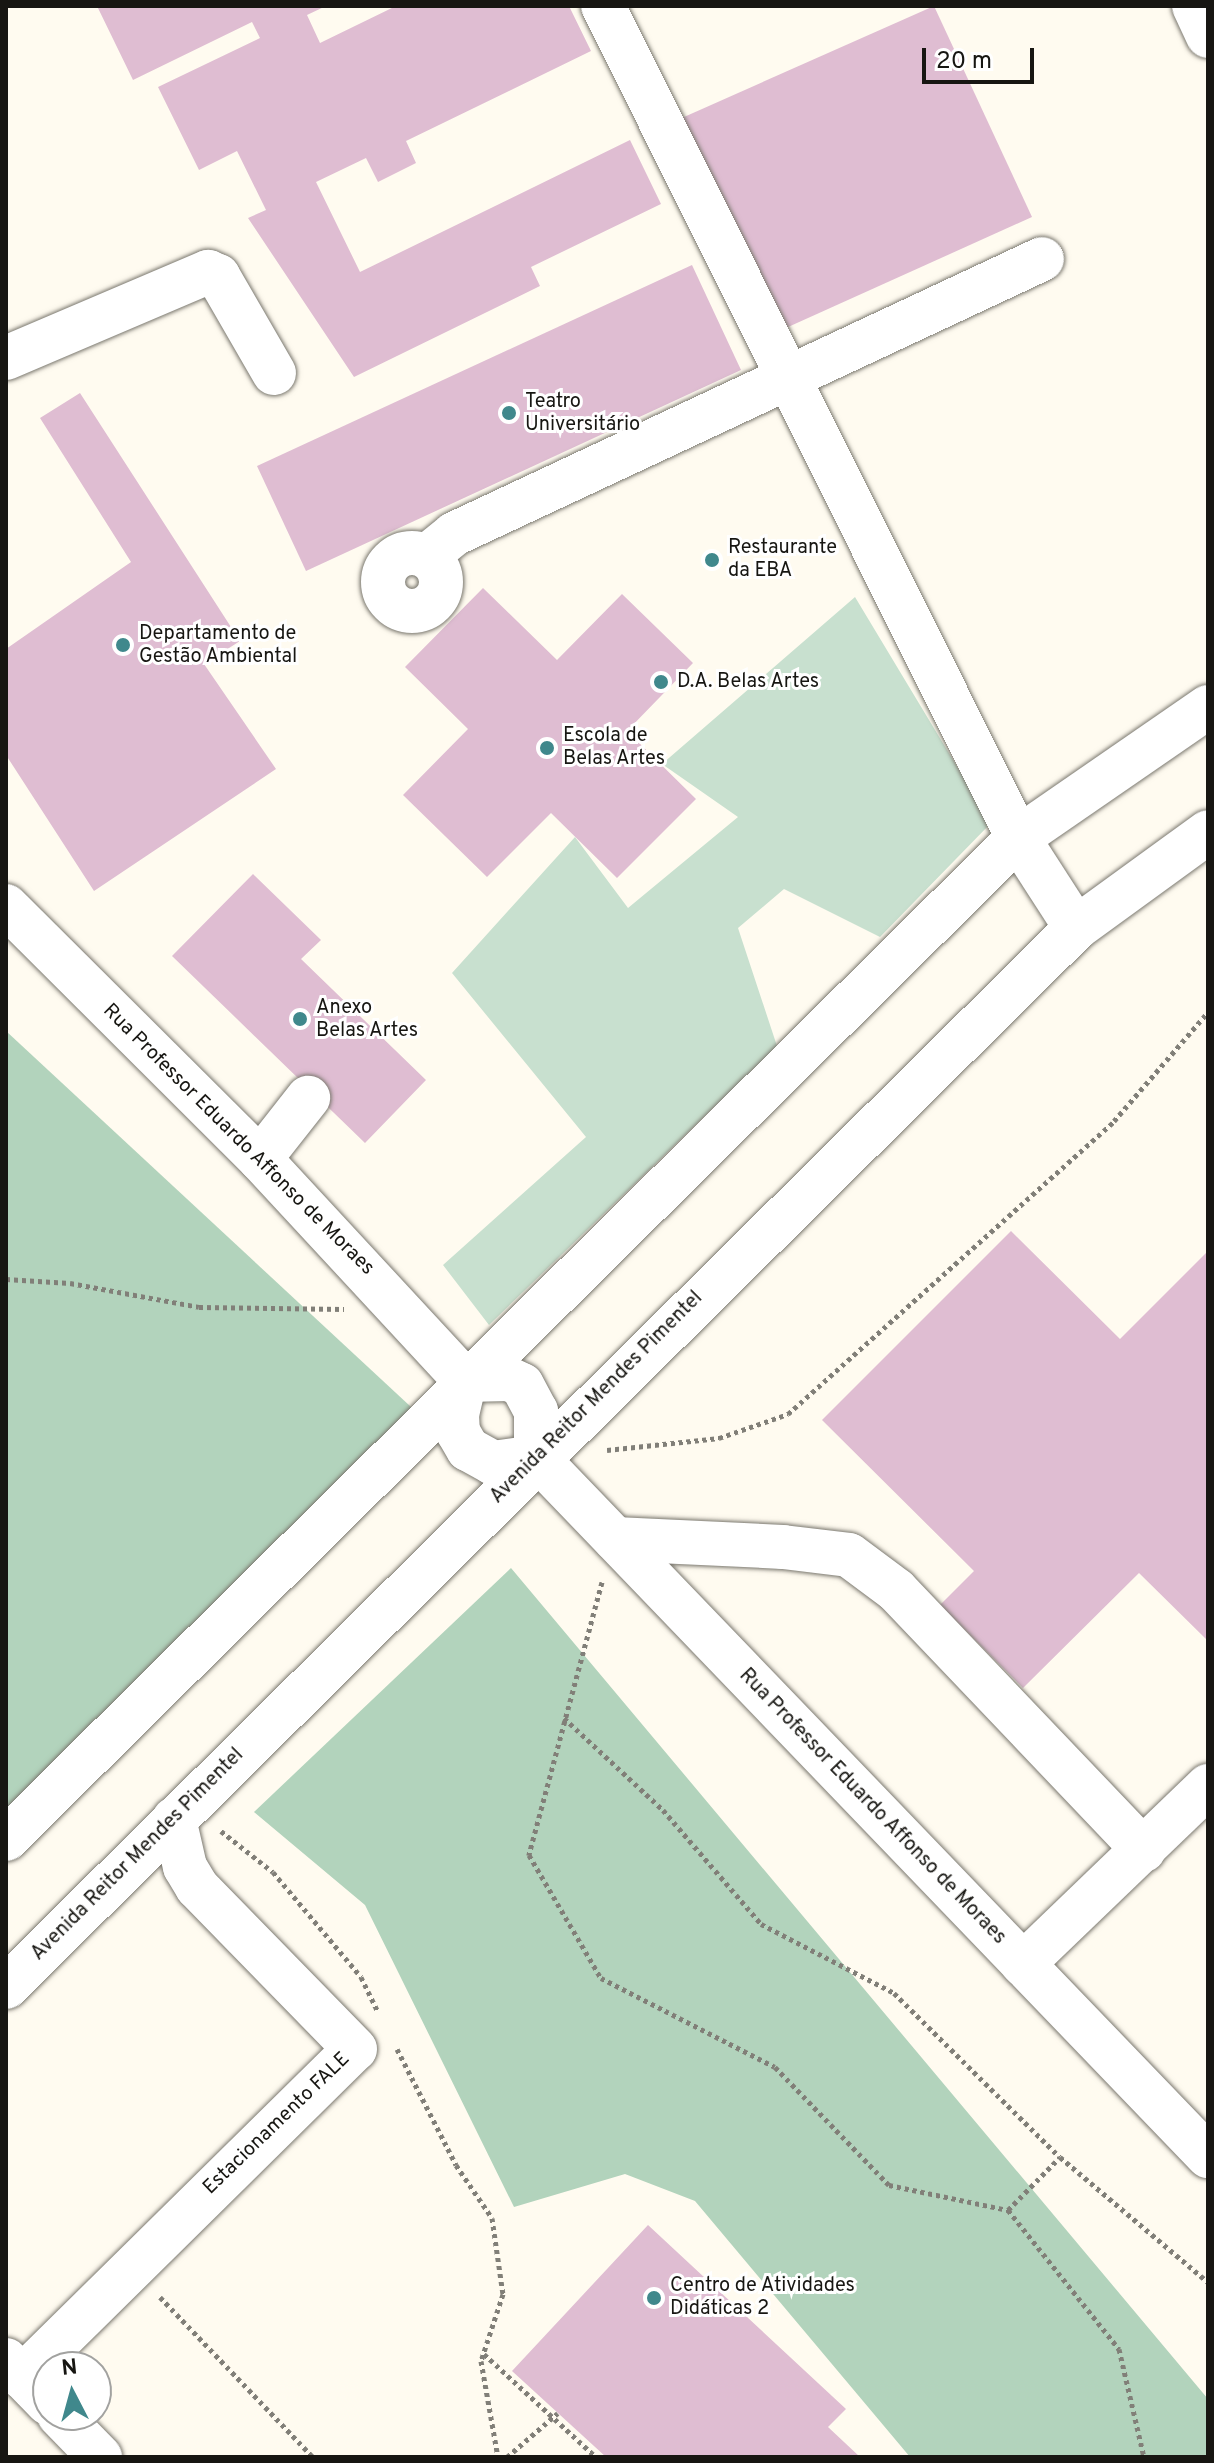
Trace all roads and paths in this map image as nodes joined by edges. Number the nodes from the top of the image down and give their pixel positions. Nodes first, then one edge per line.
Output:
1 (603, 6) edge
2 (1194, 6) edge
3 (1208, 36) edge
4 (1042, 259) dead end
5 (6, 358) edge
6 (274, 373) dead end
7 (790, 377) junction
8 (427, 556) dead end
9 (1208, 707) edge
10 (1208, 832) edge
11 (1018, 838) junction
12 (6, 906) edge
13 (1076, 928) junction
14 (1208, 1012) edge
15 (308, 1098) dead end
16 (260, 1159) junction
17 (6, 1279) edge
18 (405, 1310) junction
19 (465, 1380) junction
20 (597, 1451) dead end
21 (536, 1457) junction
22 (615, 1539) junction
23 (564, 1718) junction
24 (1208, 1786) edge
25 (181, 1812) junction
26 (6, 1839) edge
27 (1144, 1850) junction
28 (1023, 1964) junction
29 (6, 1987) edge
30 (381, 2017) dead end
31 (395, 2044) dead end
32 (1208, 2156) edge
33 (1060, 2157) junction
34 (1008, 2210) junction
35 (1208, 2282) edge
36 (158, 2289) dead end
37 (484, 2354) junction
38 (25, 2380) edge
39 (556, 2415) junction
40 (75, 2431) edge
41 (100, 2457) edge
42 (313, 2457) edge
43 (498, 2457) edge
44 (507, 2457) edge
45 (596, 2457) edge
46 (1144, 2457) edge

1 - 7 main road
2 - 3 main road
4 - 7 main road
5 - 6 main road
7 - 8 main road
7 - 11 main road
9 - 11 main road
10 - 13 main road, Avenida Reitor Mendes Pimentel
11 - 13 main road
11 - 19 main road
12 - 16 main road, Rua Professor Eduardo Affonso de Moraes
13 - 21 main road, Avenida Reitor Mendes Pimentel
14 - 20 path
15 - 16 main road
16 - 18 main road, Rua Professor Eduardo Affonso de Moraes
17 - 18 path
18 - 19 main road, Rua Professor Eduardo Affonso de Moraes
19 - 21 main road
19 - 21 main road
19 - 26 main road
21 - 22 main road, Rua Professor Eduardo Affonso de Moraes
21 - 25 main road, Avenida Reitor Mendes Pimentel
22 - 23 path
22 - 27 main road
22 - 28 main road, Rua Professor Eduardo Affonso de Moraes
23 - 33 path
23 - 34 path
24 - 27 main road
25 - 29 main road, Avenida Reitor Mendes Pimentel
25 - 30 path
25 - 38 main road, Estacionamento FALE
27 - 28 main road
28 - 32 main road, Rua Professor Eduardo Affonso de Moraes
31 - 37 path
33 - 34 path
33 - 35 path
34 - 46 path
36 - 42 path
37 - 39 path
37 - 43 path
39 - 44 path
39 - 45 path
40 - 41 main road

